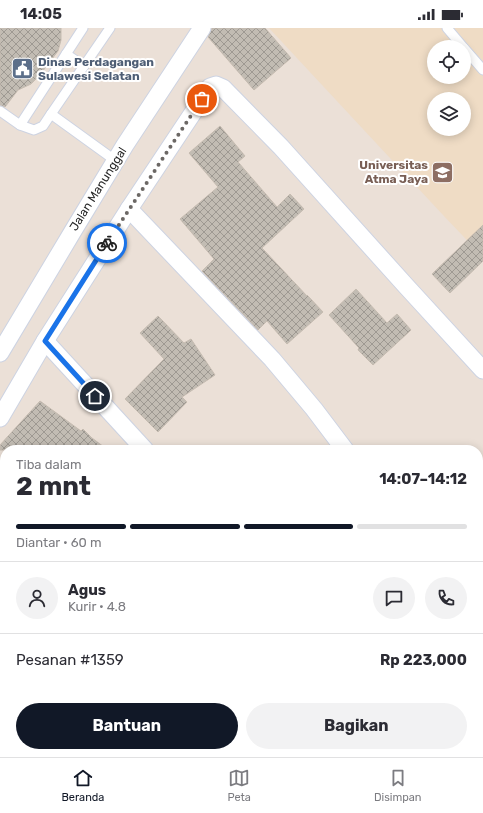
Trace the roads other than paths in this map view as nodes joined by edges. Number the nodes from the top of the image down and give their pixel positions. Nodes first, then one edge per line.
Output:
1 (83, 28) edge
2 (110, 28) edge
3 (202, 28) edge
4 (447, 28) edge
5 (458, 40) edge
6 (66, 54) junction
7 (471, 55) edge
8 (84, 66) junction
9 (483, 70) edge
10 (0, 111) edge
11 (52, 114) junction
12 (20, 125) junction
13 (116, 161) junction
14 (129, 208) junction
15 (45, 341) junction
16 (0, 353) edge
17 (483, 370) edge
18 (0, 418) edge
19 (140, 445) edge
20 (341, 445) edge

1 - 6 lane
2 - 8 lane
3 - 13 street, Jalan Manunggal
4 - 5 lane
6 - 8 lane
6 - 12 lane
7 - 9 lane
8 - 11 lane
10 - 12 lane
11 - 12 lane
11 - 13 lane
13 - 16 street, Jalan Manunggal
14 - 15 street
14 - 17 street
14 - 20 street
15 - 18 street
15 - 19 street

